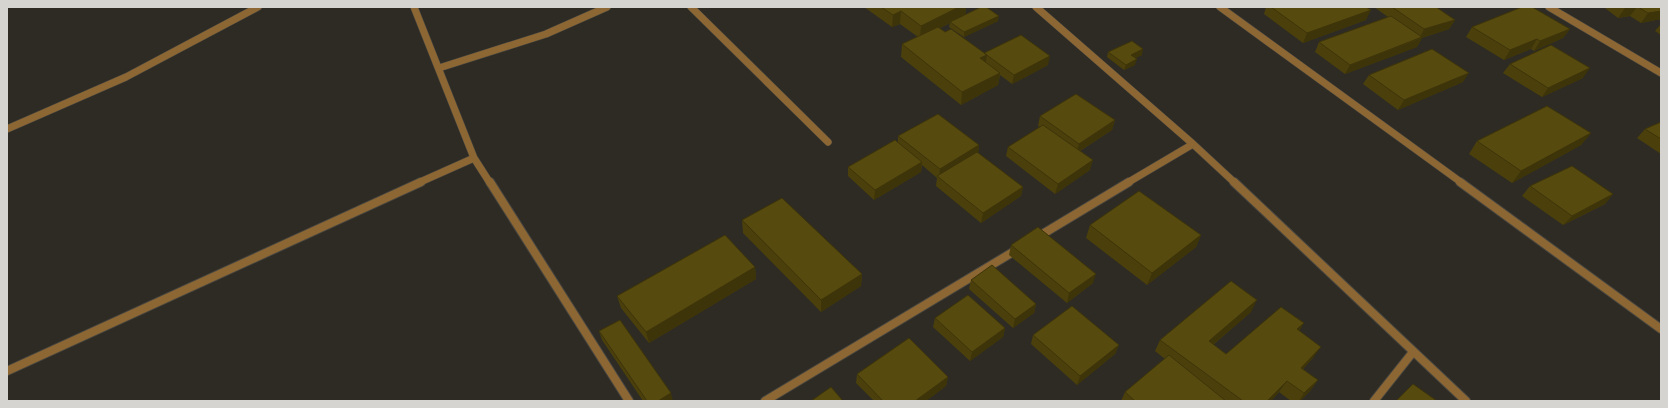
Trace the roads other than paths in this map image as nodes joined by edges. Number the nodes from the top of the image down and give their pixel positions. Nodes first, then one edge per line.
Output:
1 (258, 7) edge
2 (414, 7) edge
3 (607, 7) edge
4 (691, 7) edge
5 (1036, 7) edge
6 (1220, 7) edge
7 (1549, 7) edge
8 (439, 68) junction
9 (1661, 73) edge
10 (7, 129) edge
11 (828, 142) dead end
12 (1193, 144) junction
13 (474, 158) junction
14 (1661, 329) edge
15 (1413, 352) junction
16 (7, 371) edge
17 (629, 401) edge
18 (765, 401) edge
19 (1374, 401) edge
20 (1466, 401) edge

1 - 10 street
2 - 8 street
3 - 8 street
4 - 11 street
5 - 12 street
6 - 14 street
7 - 9 street
8 - 13 street
12 - 15 street
12 - 18 street
13 - 16 street
13 - 17 street
15 - 19 street
15 - 20 street

